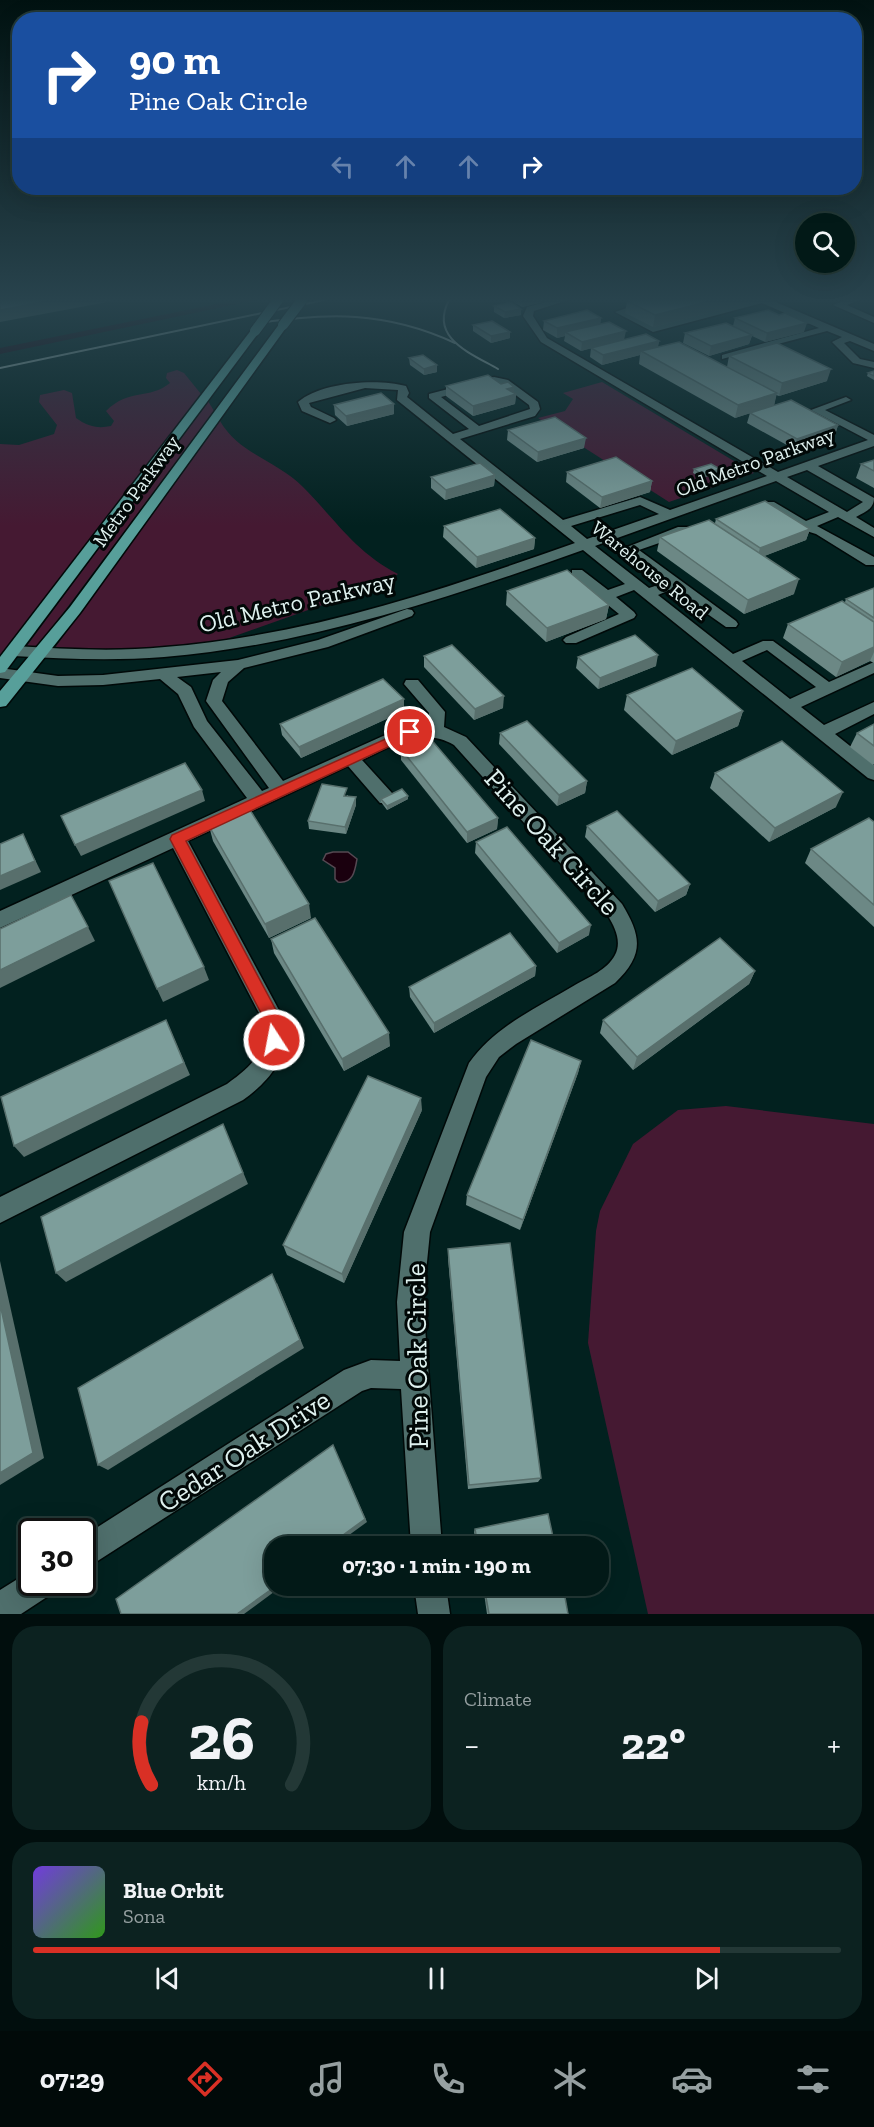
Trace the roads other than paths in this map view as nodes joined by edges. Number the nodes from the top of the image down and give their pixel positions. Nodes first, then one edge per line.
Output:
1 (221, 375) edge
2 (247, 375) edge
3 (604, 375) edge
4 (846, 400) dead end
5 (330, 420) dead end
6 (477, 430) junction
7 (452, 438) junction
8 (874, 441) edge
9 (808, 465) junction
10 (776, 477) junction
11 (753, 506) edge
12 (669, 515) junction
13 (842, 515) junction
14 (562, 525) junction
15 (805, 526) junction
16 (693, 527) edge
17 (874, 533) edge
18 (587, 544) junction
19 (874, 561) edge
20 (577, 573) dead end
21 (480, 581) junction
22 (637, 584) junction
23 (675, 584) junction
24 (649, 594) junction
25 (606, 596) junction
26 (365, 614) junction
27 (731, 624) dead end
28 (571, 640) dead end
29 (330, 641) junction
30 (14, 651) junction
31 (42, 654) junction
32 (732, 660) junction
33 (238, 665) junction
34 (874, 667) edge
35 (0, 668) edge
36 (0, 673) edge
37 (165, 675) junction
38 (20, 676) junction
39 (412, 684) dead end
40 (827, 688) junction
41 (214, 701) junction
42 (0, 702) edge
43 (789, 706) junction
44 (874, 707) edge
45 (193, 709) junction
46 (435, 730) junction
47 (823, 733) junction
48 (255, 756) junction
49 (350, 758) junction
50 (233, 766) junction
51 (874, 774) edge
52 (281, 791) junction
53 (387, 798) edge
54 (259, 801) junction
55 (177, 839) junction
56 (0, 920) edge
57 (0, 1210) edge
58 (414, 1375) junction
59 (425, 1536) edge
60 (96, 1547) edge
61 (20, 1596) edge
62 (431, 1596) edge
63 (0, 1609) edge
64 (434, 1614) edge

1 - 30 main road, Metro Parkway, bridge
2 - 31 main road, Metro Parkway, bridge
3 - 10 street
4 - 8 street
5 - 7 street, Warehouse Road
6 - 6 street
6 - 7 street
7 - 14 street, Warehouse Road
8 - 9 street, Old Metro Parkway
9 - 10 street, Old Metro Parkway
9 - 13 street
10 - 12 street, Old Metro Parkway
10 - 13 street
11 - 15 street
12 - 14 street
12 - 18 street, Old Metro Parkway
13 - 15 street
13 - 17 street
14 - 18 street, Warehouse Road
15 - 19 street
16 - 23 street
18 - 21 street, Old Metro Parkway
18 - 22 street, Warehouse Road
20 - 25 street
21 - 26 street, Old Metro Parkway
21 - 29 street, Old Metro Parkway
22 - 24 street, Warehouse Road
22 - 25 street
23 - 24 street
23 - 27 street
24 - 32 street, Warehouse Road
25 - 28 street
26 - 29 street
26 - 31 street, Old Metro Parkway
29 - 33 street, Old Metro Parkway
30 - 31 street, Old Metro Parkway
30 - 35 main road, Metro Parkway
31 - 38 main road, Metro Parkway
32 - 40 street
32 - 43 street, Warehouse Road
33 - 37 street, Old Metro Parkway
33 - 41 street
34 - 40 street
36 - 38 street, Old Metro Parkway
37 - 38 street, Old Metro Parkway
37 - 45 street
38 - 42 main road, Metro Parkway
39 - 46 street
40 - 43 street
41 - 45 street
41 - 48 street
43 - 47 street, Warehouse Road
44 - 47 street
45 - 50 street
46 - 49 street
46 - 58 street, Pine Oak Circle
47 - 51 street, Warehouse Road
48 - 50 street
48 - 52 street
49 - 52 street
49 - 53 street
50 - 54 street
52 - 54 street
54 - 55 street
55 - 56 street
55 - 57 street
58 - 59 street, Pine Oak Circle
58 - 60 street, Cedar Oak Drive
61 - 63 street
62 - 64 street

